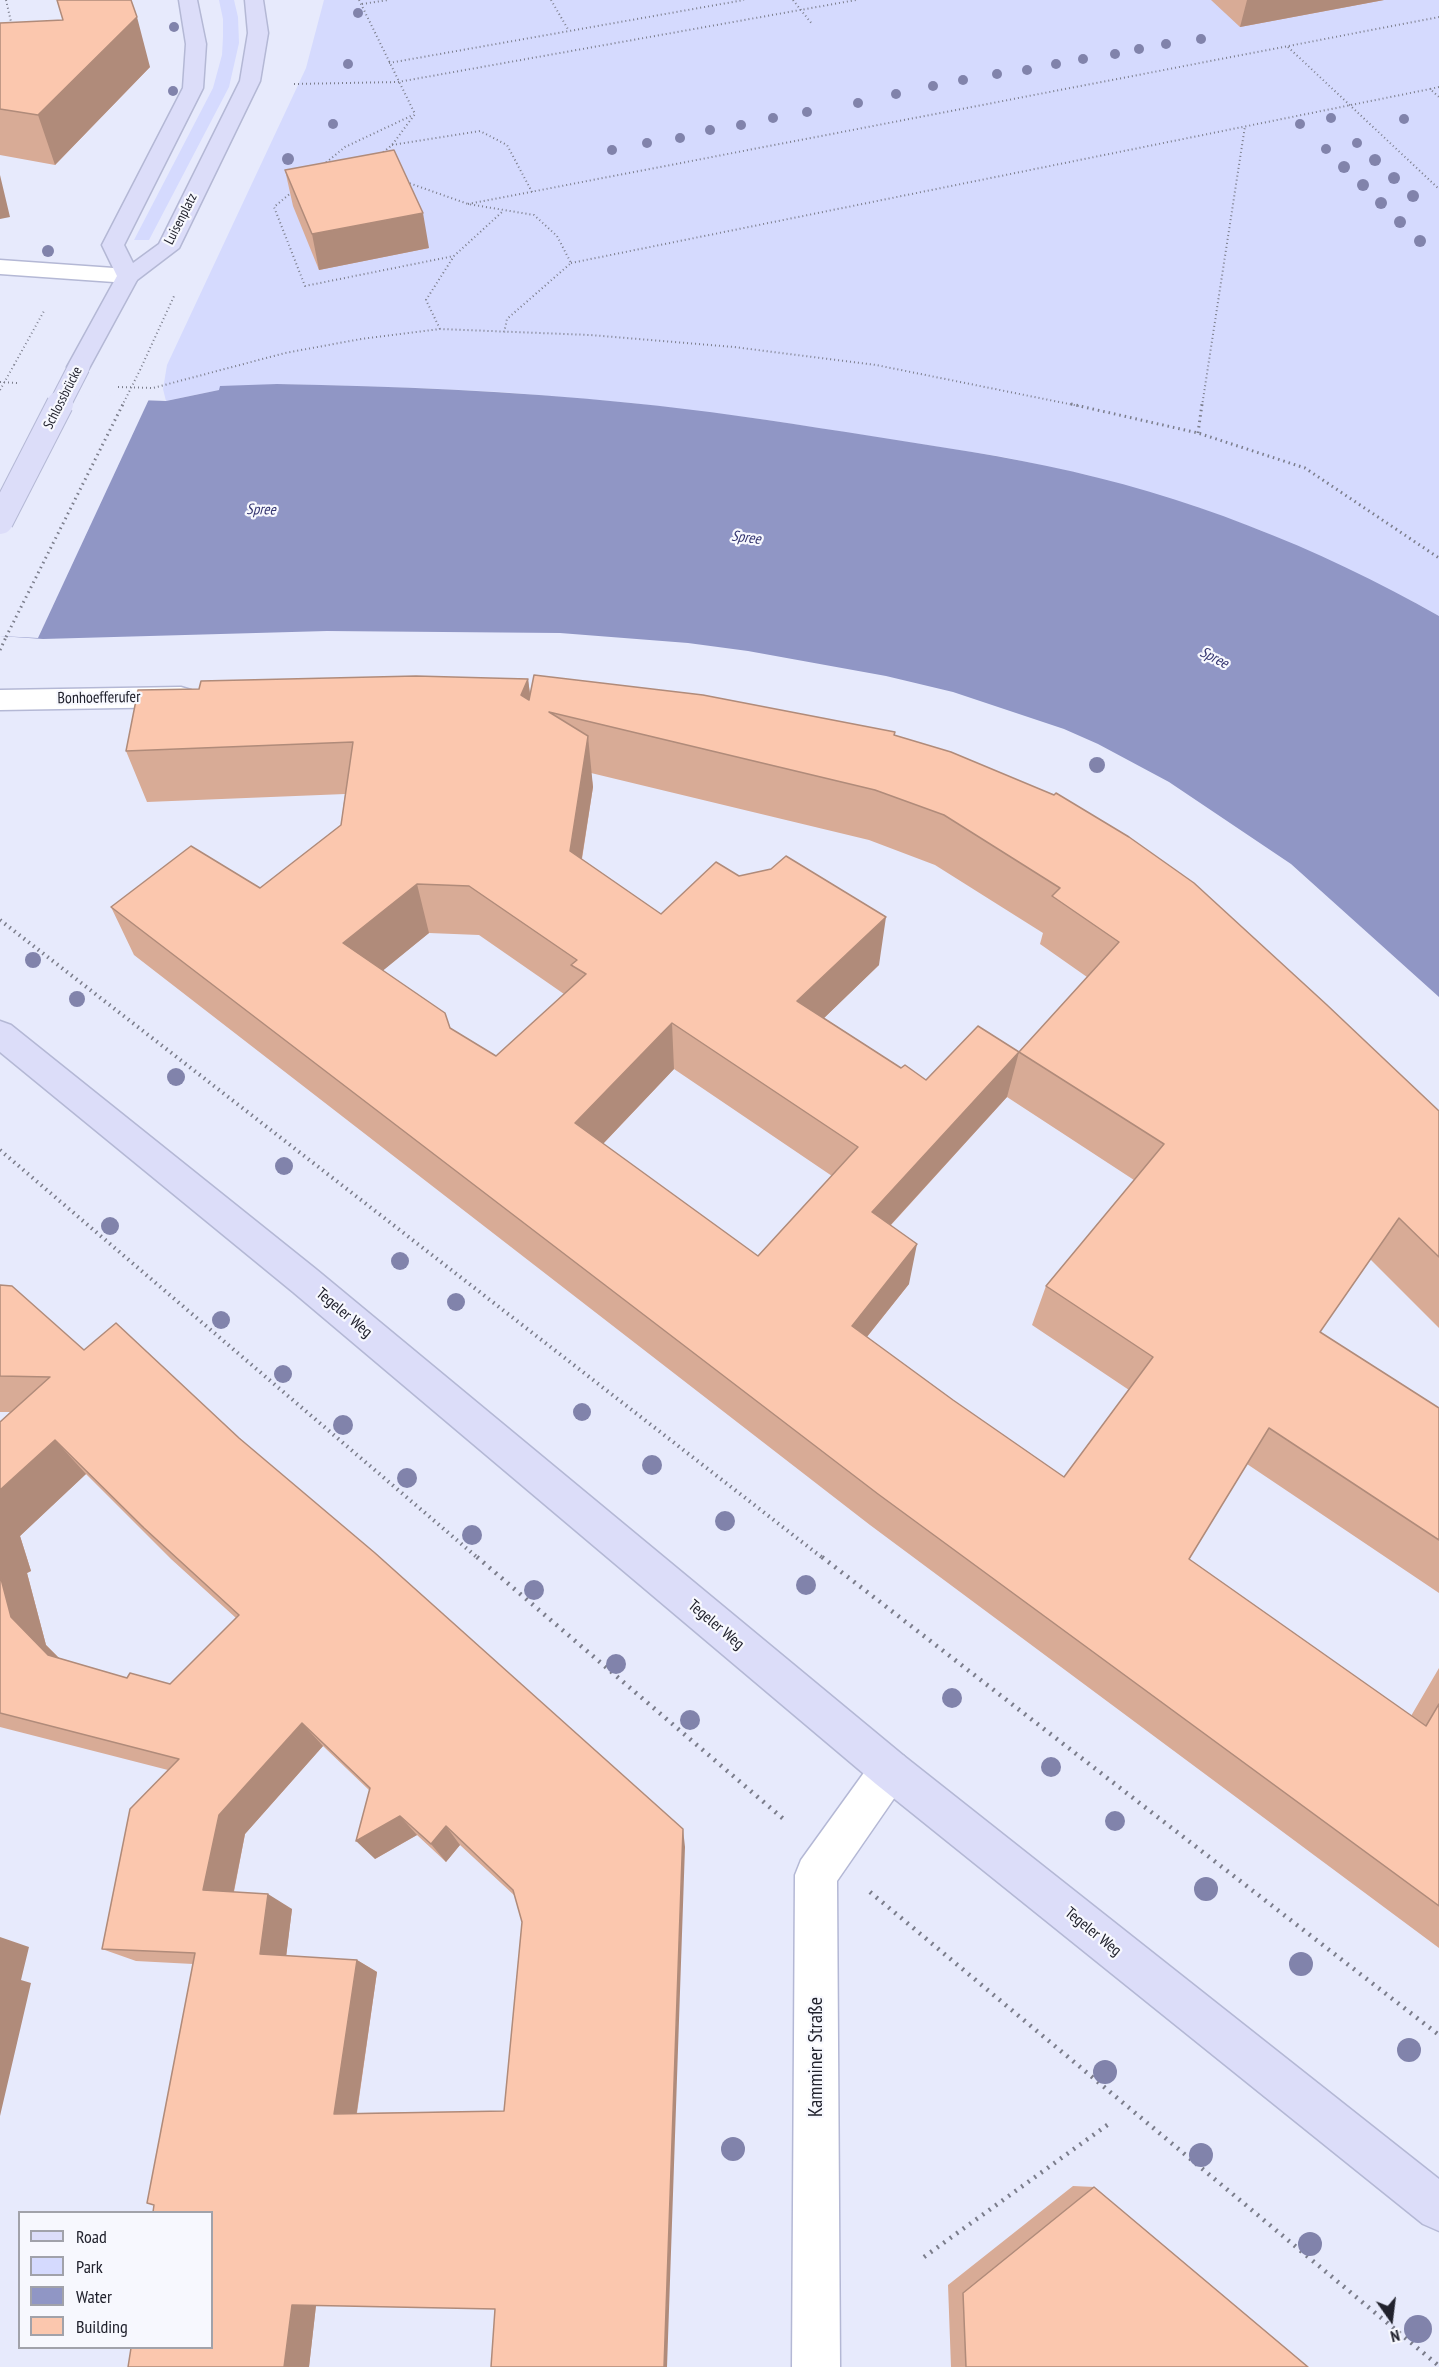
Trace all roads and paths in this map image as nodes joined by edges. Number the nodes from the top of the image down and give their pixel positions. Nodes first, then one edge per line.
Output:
1 (6, 0) edge
2 (188, 0) edge
3 (254, 0) edge
4 (359, 0) edge
5 (388, 0) edge
6 (551, 0) edge
7 (744, 0) edge
8 (794, 0) edge
9 (856, 0) edge
10 (361, 4) junction
11 (801, 10) junction
12 (1439, 17) edge
13 (812, 24) dead end
14 (569, 31) junction
15 (14, 34) edge
16 (1287, 46) junction
17 (389, 63) junction
18 (398, 82) junction
19 (299, 84) dead end
20 (1439, 87) edge
21 (1430, 89) junction
22 (1439, 97) edge
23 (1350, 105) junction
24 (415, 114) junction
25 (1245, 126) junction
26 (392, 145) junction
27 (374, 160) edge
28 (318, 169) edge
29 (396, 179) edge
30 (1439, 189) edge
31 (292, 192) edge
32 (532, 192) junction
33 (468, 204) junction
34 (502, 211) junction
35 (454, 256) junction
36 (571, 263) junction
37 (0, 267) edge
38 (128, 276) junction
39 (177, 289) dead end
40 (46, 306) dead end
41 (440, 329) junction
42 (504, 333) junction
43 (153, 388) dead end
44 (0, 390) edge
45 (1198, 434) junction
46 (0, 521) edge
47 (1439, 558) edge
48 (6, 637) joint
49 (0, 650) edge
50 (209, 696) edge
51 (0, 700) edge
52 (0, 920) edge
53 (0, 1034) edge
54 (0, 1150) edge
55 (890, 1770) junction
56 (748, 1790) dead end
57 (915, 1930) dead end
58 (1439, 2035) edge
59 (1110, 2122) dead end
60 (1439, 2208) edge
61 (924, 2257) dead end
62 (1439, 2366) edge
63 (816, 2367) edge

1 - 15 path
2 - 38 main road
3 - 38 main road, Luisenplatz
4 - 10 path
5 - 10 path
6 - 14 path
7 - 14 path
8 - 11 path
9 - 11 path
10 - 17 path
11 - 13 path
11 - 18 path
12 - 16 path
14 - 17 path
16 - 23 path
16 - 32 path
17 - 18 path
18 - 19 path
18 - 24 path
20 - 21 path
21 - 22 path
21 - 23 path
23 - 25 path
23 - 30 path
24 - 26 path
24 - 28 path
25 - 36 path
25 - 45 path
26 - 27 path
26 - 32 path
29 - 33 path
31 - 35 path
32 - 33 path
33 - 34 path
34 - 35 path
34 - 36 path
35 - 41 path
36 - 42 path
37 - 38 street
38 - 46 main road, Schlossbrücke, bridge
39 - 48 path, bridge
40 - 44 path, bridge
41 - 42 path
41 - 43 path
42 - 45 path
45 - 47 path
48 - 49 path
50 - 51 street, Bonhoefferufer
52 - 58 path
53 - 55 main road, Tegeler Weg
54 - 56 path
55 - 60 main road, Tegeler Weg
55 - 63 street, Kamminer Straße
57 - 62 path
59 - 61 path

